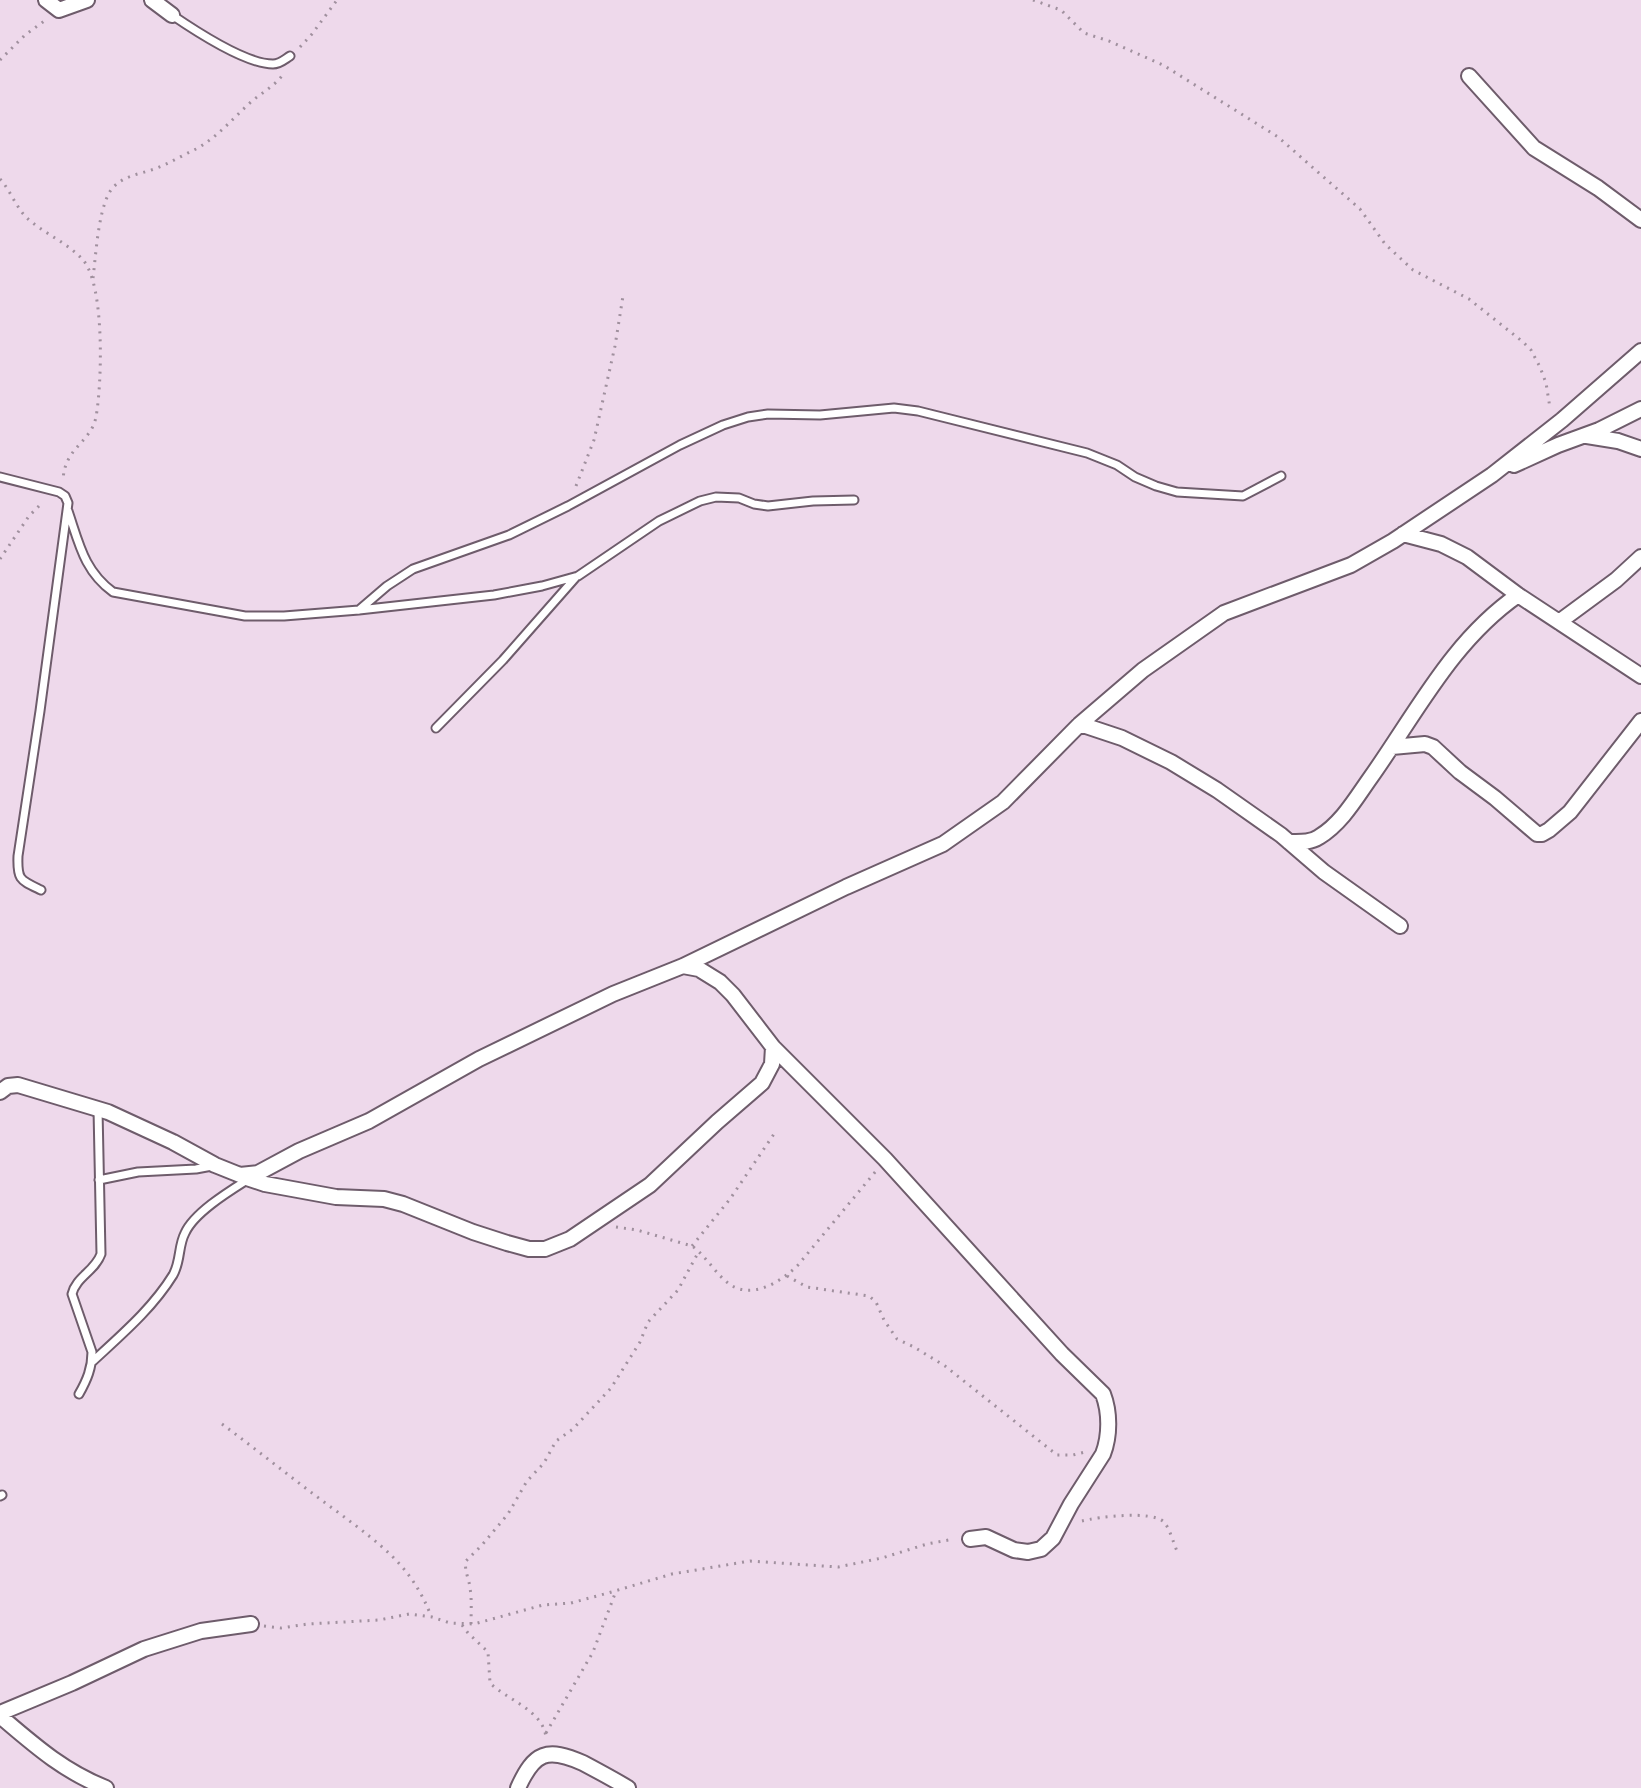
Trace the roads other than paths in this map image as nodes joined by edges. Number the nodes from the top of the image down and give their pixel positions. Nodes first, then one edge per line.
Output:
1 (46, 0) edge
2 (87, 0) edge
3 (152, 0) edge
4 (172, 15) joint
5 (290, 56) road end
6 (1469, 76) dead end
7 (1641, 220) edge
8 (1641, 351) edge
9 (1641, 409) edge
10 (1584, 435) junction
11 (1641, 449) edge
12 (1492, 475) junction
13 (1281, 476) dead end
14 (0, 477) edge
15 (854, 500) dead end
16 (68, 511) junction
17 (1403, 534) junction
18 (1641, 557) edge
19 (578, 576) junction
20 (1518, 595) junction
21 (359, 610) junction
22 (1559, 622) junction
23 (1641, 676) edge
24 (1641, 721) edge
25 (1080, 724) junction
26 (436, 728) dead end
27 (1392, 747) junction
28 (1289, 842) junction
29 (41, 890) dead end
30 (1400, 926) dead end
31 (683, 966) junction
32 (773, 1047) junction
33 (789, 1063) junction
34 (767, 1075) junction
35 (0, 1092) edge
36 (98, 1109) junction
37 (215, 1165) junction
38 (245, 1177) junction
39 (99, 1180) junction
40 (92, 1362) junction
41 (79, 1394) dead end
42 (970, 1539) road end
43 (251, 1624) road end
44 (0, 1715) edge
45 (106, 1788) edge
46 (518, 1788) edge
47 (628, 1788) edge

1 - 2 street
3 - 4 street
4 - 5 lane
6 - 7 street
8 - 12 street
9 - 10 street
10 - 11 street
10 - 12 street
12 - 17 street
13 - 21 lane
14 - 16 lane
15 - 19 lane
16 - 21 lane
16 - 29 lane
17 - 20 street
17 - 25 street
18 - 22 street
19 - 21 lane
19 - 26 lane
20 - 22 street
20 - 27 street
22 - 23 street
24 - 27 street
25 - 28 street
25 - 31 street
27 - 28 street
28 - 30 street
31 - 32 street
31 - 38 street
32 - 33 street
32 - 34 street
33 - 34 street
33 - 42 street
34 - 38 street
35 - 36 street
36 - 37 street
36 - 39 lane
37 - 38 street
37 - 39 lane
38 - 40 lane
39 - 40 lane
40 - 41 lane
43 - 44 street
44 - 45 street
46 - 47 street

